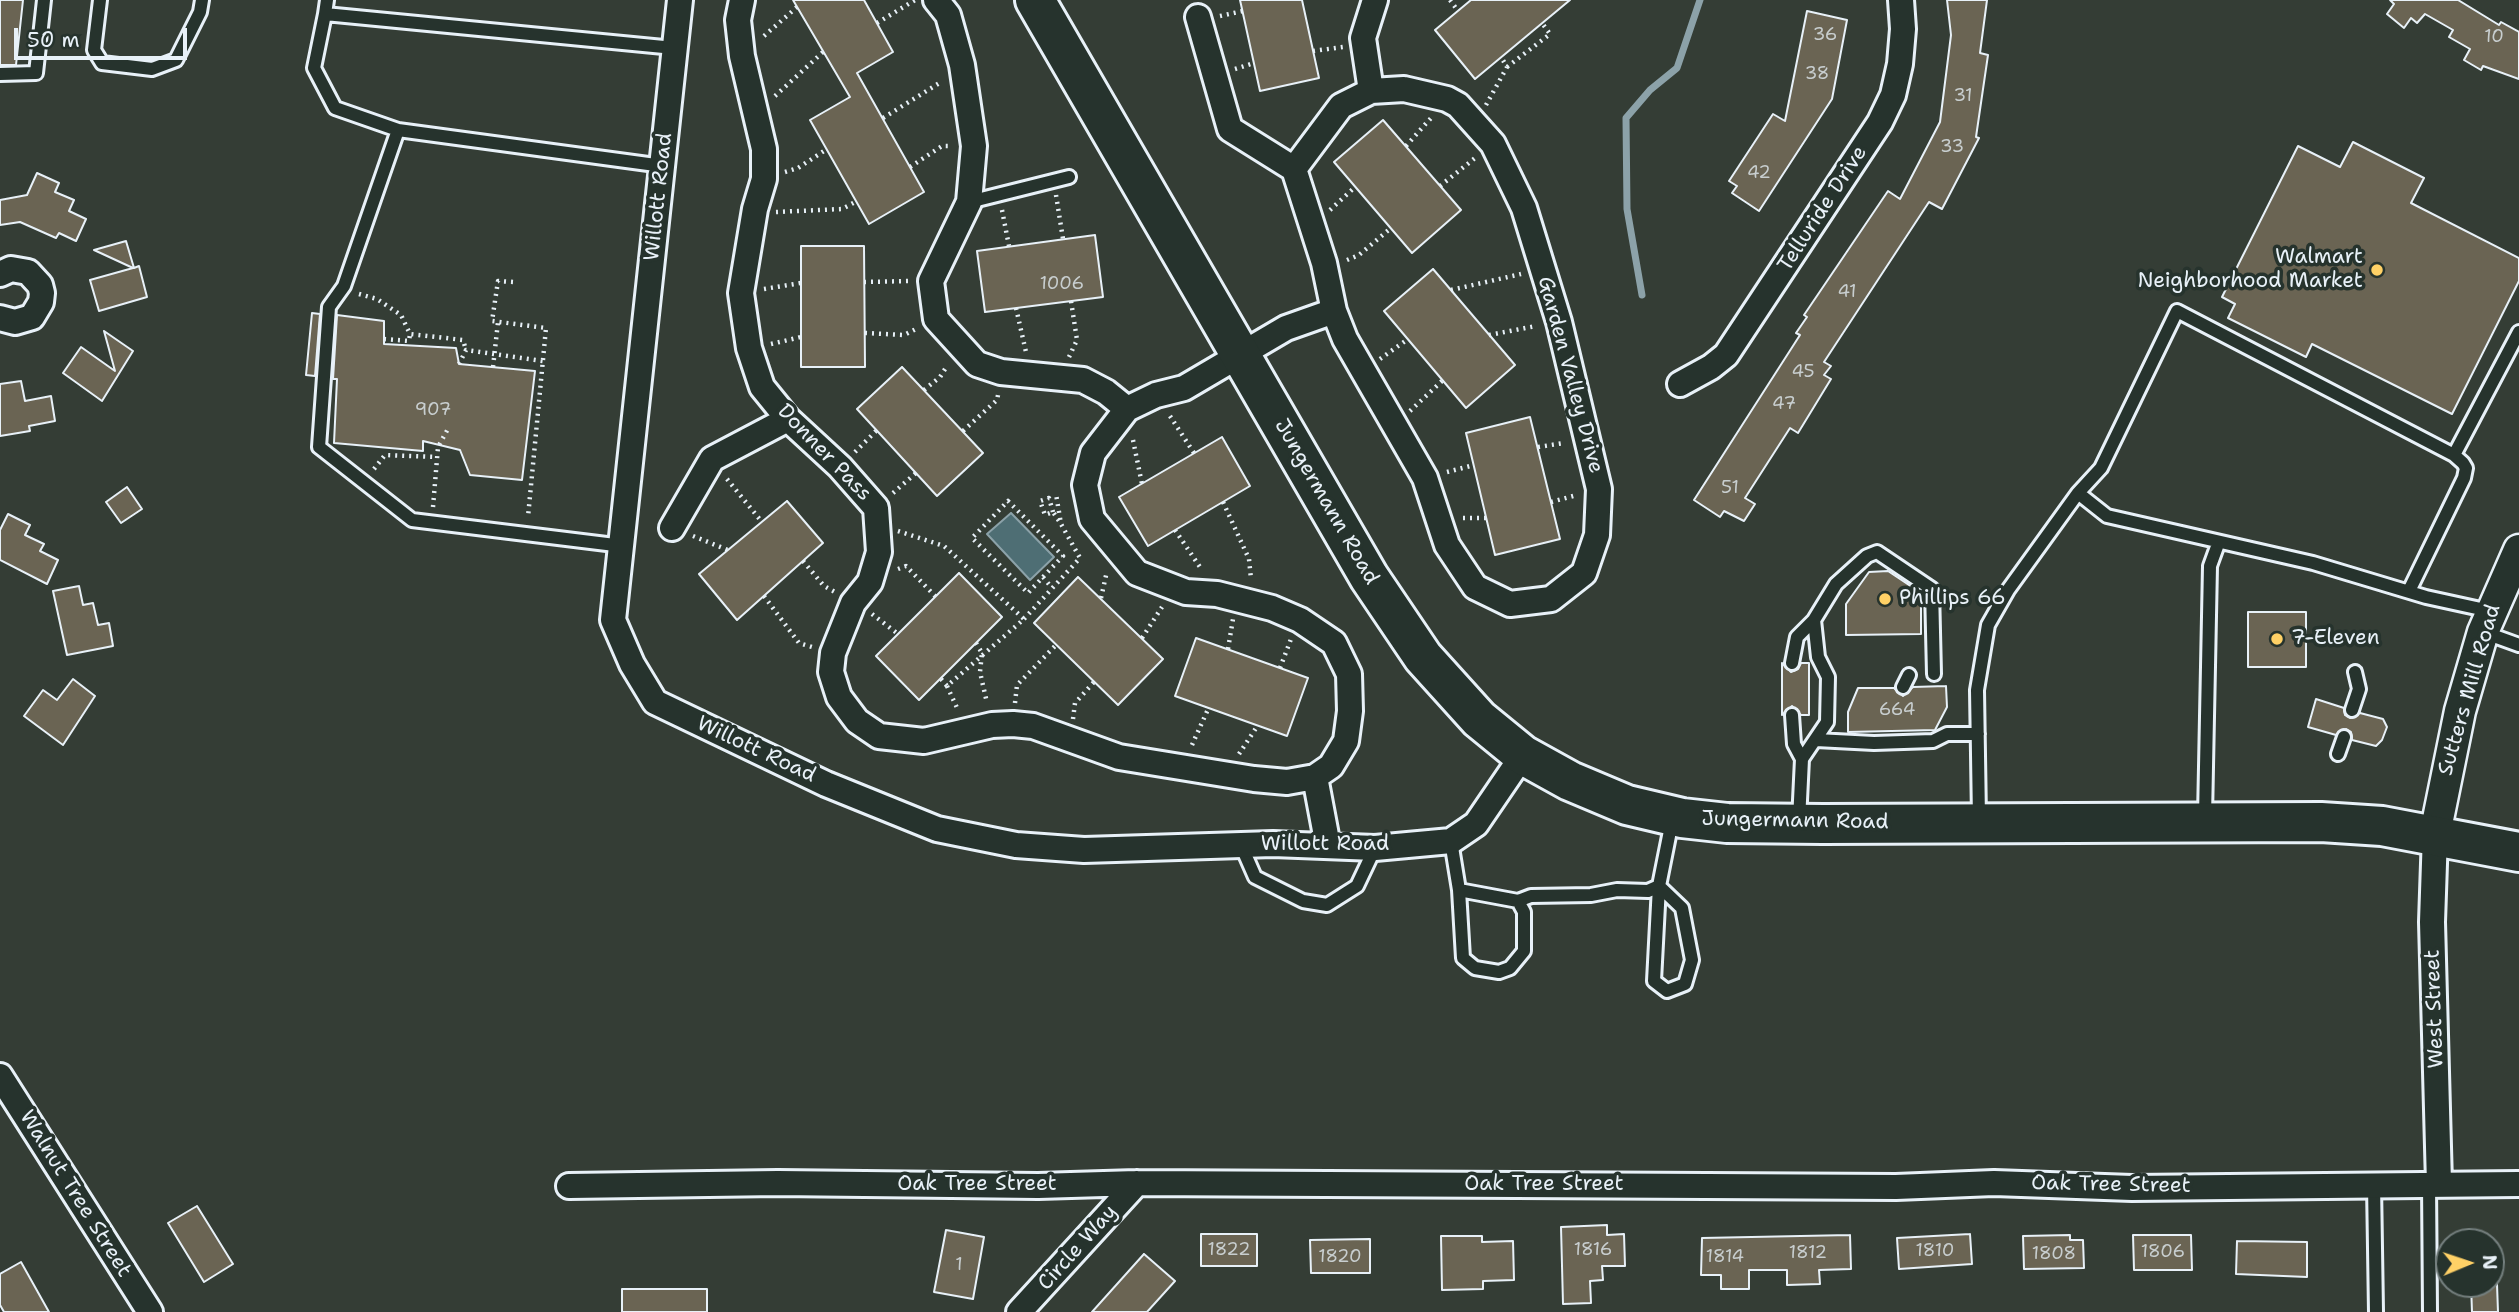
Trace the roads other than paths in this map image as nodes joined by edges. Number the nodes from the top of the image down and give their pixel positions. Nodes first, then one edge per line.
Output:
1 (44, 0) edge
2 (100, 0) edge
3 (202, 0) edge
4 (327, 0) edge
5 (680, 0) edge
6 (742, 0) edge
7 (936, 0) edge
8 (1035, 0) edge
9 (1375, 0) edge
10 (1901, 0) edge
11 (325, 14) junction
12 (1198, 17) dead end
13 (674, 48) junction
14 (0, 74) edge
15 (1371, 90) junction
16 (398, 130) junction
17 (663, 166) junction
18 (1294, 169) junction
19 (1069, 177) dead end
20 (969, 202) junction
21 (0, 274) edge
22 (1334, 311) junction
23 (0, 318) edge
24 (2519, 332) edge
25 (1239, 353) junction
26 (1680, 384) dead end
27 (1127, 409) junction
28 (788, 419) junction
29 (2454, 455) junction
30 (2078, 493) junction
31 (672, 528) road end
32 (2218, 544) junction
33 (622, 546) junction
34 (2519, 550) edge
35 (2409, 591) junction
36 (1814, 620) junction
37 (2486, 622) junction
38 (2519, 645) edge
39 (1793, 663) dead end
40 (2355, 672) dead end
41 (1934, 674) dead end
42 (1909, 675) dead end
43 (1903, 687) dead end
44 (2352, 710) dead end
45 (1792, 715) dead end
46 (1978, 734) junction
47 (2344, 737) dead end
48 (1815, 740) junction
49 (2338, 754) dead end
50 (1522, 755) junction
51 (1802, 759) junction
52 (1315, 777) junction
53 (1673, 816) junction
54 (2205, 821) junction
55 (1979, 823) junction
56 (1799, 824) junction
57 (2435, 834) junction
58 (1451, 841) junction
59 (1241, 845) junction
60 (1328, 846) junction
61 (1376, 848) junction
62 (2519, 852) edge
63 (1659, 886) junction
64 (1459, 890) junction
65 (1518, 901) junction
66 (0, 1076) edge
67 (1137, 1183) junction
68 (2374, 1184) junction
69 (2434, 1184) junction
70 (2519, 1184) edge
71 (569, 1186) dead end
72 (150, 1312) edge
73 (1019, 1312) edge
74 (2376, 1312) edge
75 (2430, 1312) edge

1 - 14 lane
2 - 3 lane
4 - 11 lane
5 - 13 street, Willott Road
6 - 28 street, Donner Pass
7 - 20 street
8 - 25 main road, Jungermann Road
9 - 15 street
10 - 26 street, Telluride Drive
11 - 13 lane
11 - 16 lane
12 - 18 street
13 - 17 street, Willott Road
15 - 18 street, Garden Valley Drive
15 - 22 street, Garden Valley Drive
16 - 17 lane
16 - 33 lane
17 - 33 street, Willott Road
18 - 22 street, Garden Valley Drive
19 - 20 lane
20 - 27 street
21 - 23 street
22 - 25 street
24 - 29 lane
25 - 27 street
25 - 50 main road, Jungermann Road
27 - 52 street
28 - 31 street
28 - 52 street, Donner Pass
29 - 30 lane
29 - 35 lane
30 - 32 lane
30 - 46 lane
32 - 35 lane
32 - 54 lane
33 - 59 street, Willott Road
34 - 37 street, Sutters Mill Road
35 - 37 lane
36 - 39 lane
36 - 41 lane
36 - 48 lane
37 - 38 lane
37 - 57 street, Sutters Mill Road
40 - 44 lane
42 - 43 lane
45 - 51 lane
46 - 48 lane
46 - 55 lane
47 - 49 lane
48 - 51 lane
50 - 53 main road, Jungermann Road
50 - 58 street
51 - 56 lane
52 - 60 street
53 - 56 main road, Jungermann Road
53 - 63 lane
54 - 55 main road, Jungermann Road
54 - 57 main road, Jungermann Road
55 - 56 main road, Jungermann Road
57 - 62 main road, Jungermann Road
57 - 69 street, West Street
58 - 61 street, Willott Road
58 - 64 lane
59 - 60 street, Willott Road
59 - 61 lane
60 - 61 street, Willott Road
63 - 63 lane
63 - 65 lane
64 - 65 lane
64 - 65 lane
66 - 72 street, Walnut Tree Street
67 - 68 street, Oak Tree Street
67 - 71 street, Oak Tree Street
67 - 73 street, Circle Way
68 - 69 street, Oak Tree Street
68 - 74 lane
69 - 70 street, Oak Tree Street
69 - 75 lane

